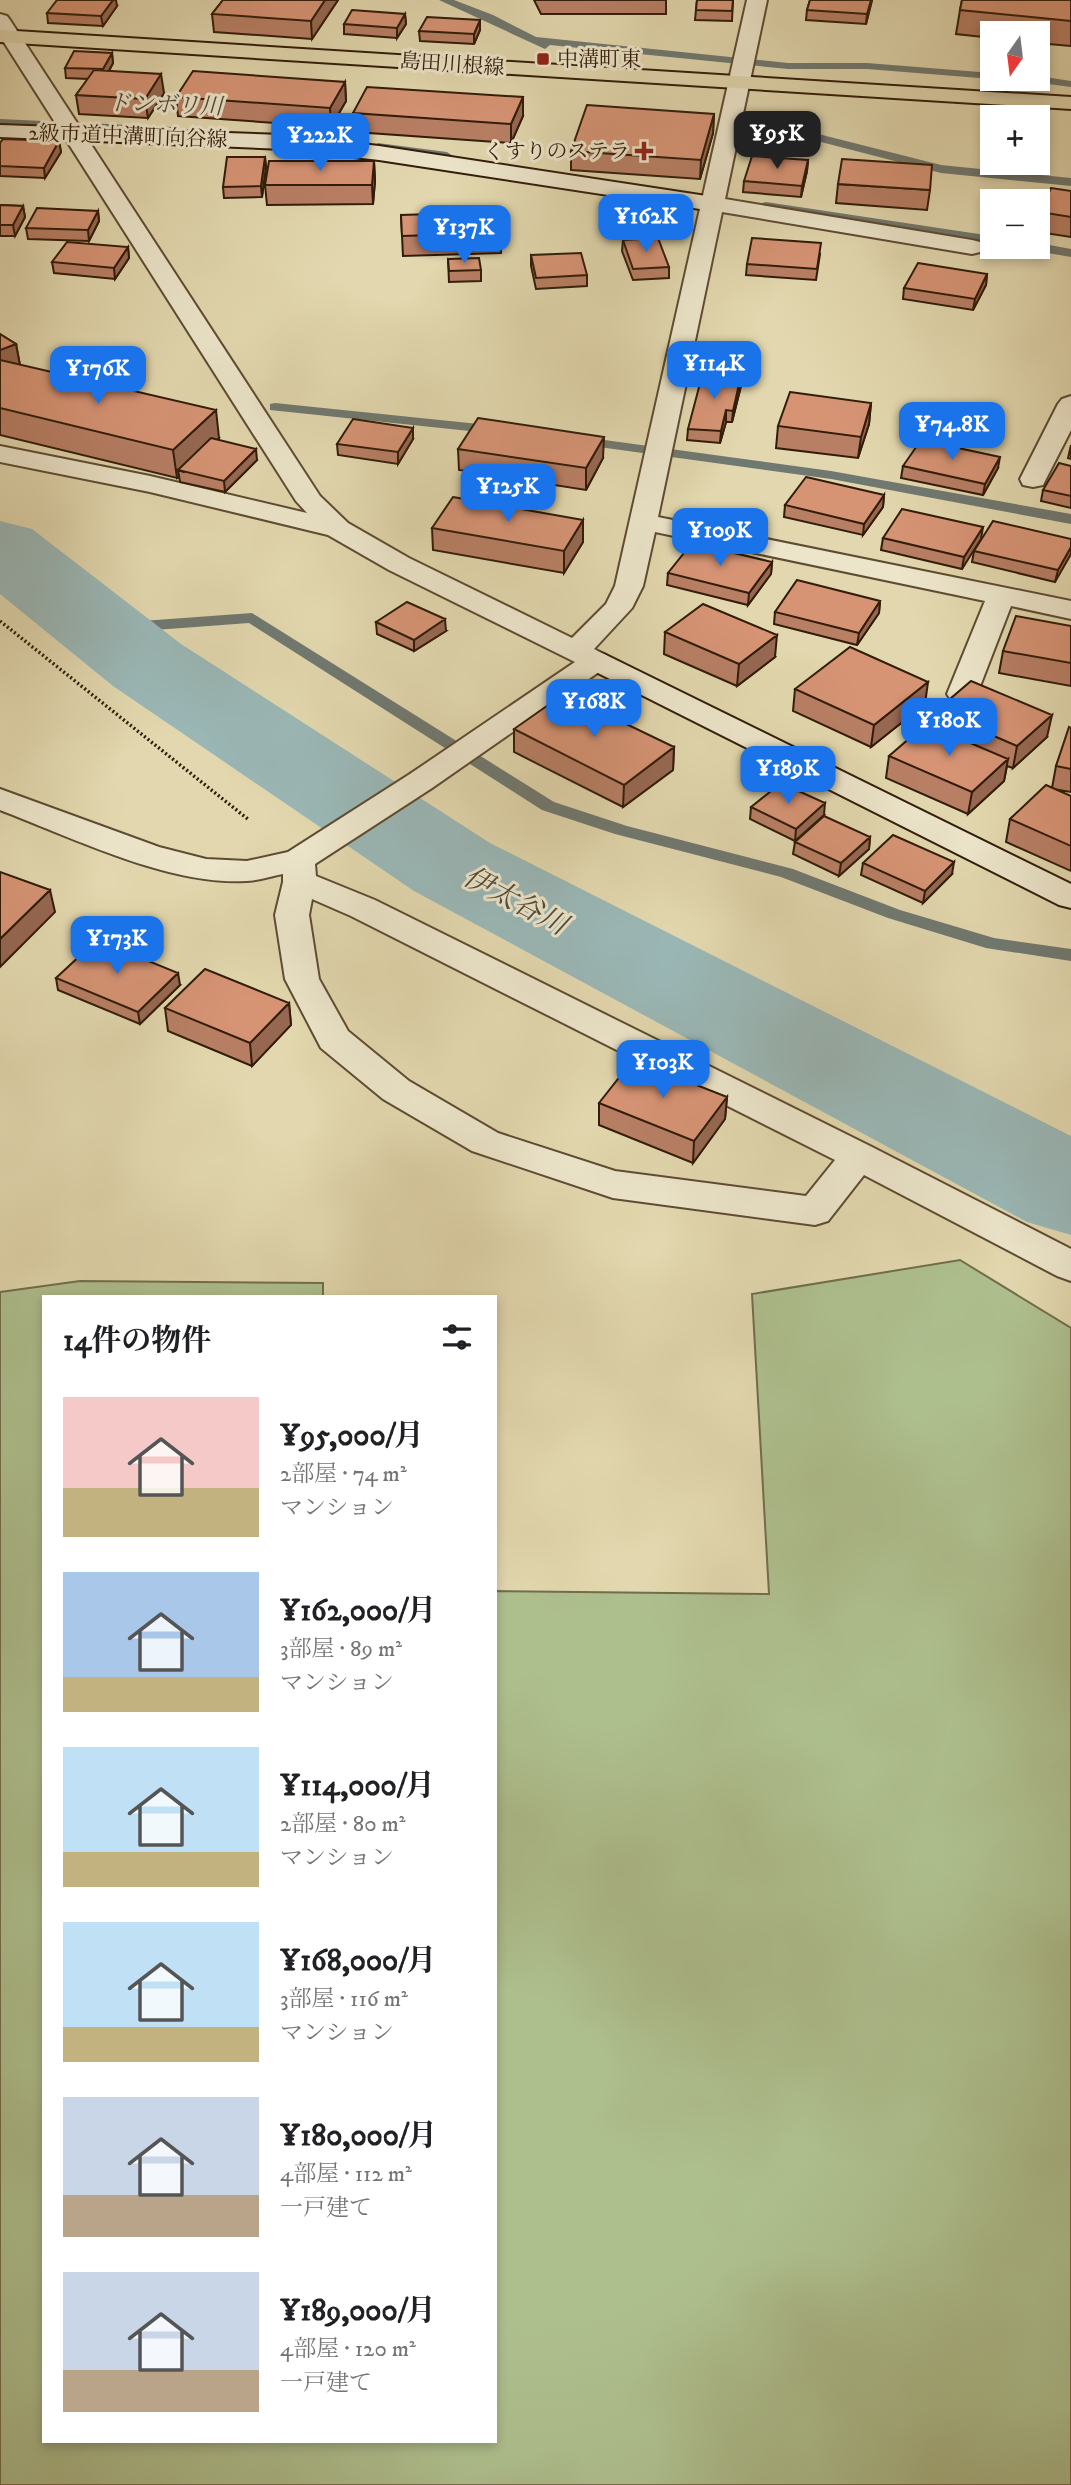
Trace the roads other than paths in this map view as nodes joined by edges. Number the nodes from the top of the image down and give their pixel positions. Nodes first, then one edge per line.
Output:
1 (757, 0) edge
2 (4, 31) edge
3 (742, 66) junction
4 (1071, 103) edge
5 (0, 131) edge
6 (71, 134) junction
7 (713, 204) junction
8 (972, 247) dead end
9 (1071, 404) edge
10 (0, 454) edge
11 (1033, 479) dead end
12 (644, 522) junction
13 (338, 529) junction
14 (1002, 596) junction
15 (1071, 610) edge
16 (585, 656) junction
17 (962, 694) edge
18 (0, 799) edge
19 (303, 864) junction
20 (1071, 897) edge
21 (859, 1156) junction
22 (1071, 1266) edge

1 - 3 street
2 - 3 main road, 島田川根線
2 - 6 street
3 - 4 main road, 島田川根線
3 - 7 street
5 - 6 street, 2級市道中溝町向谷線
6 - 7 street, 2級市道中溝町向谷線
6 - 13 street
7 - 8 street, 2級市道中溝町向谷線
7 - 12 street
9 - 11 street
10 - 13 street
12 - 14 street
12 - 16 street
13 - 16 street
14 - 15 street
14 - 17 street
16 - 19 street
16 - 20 street
18 - 19 street
19 - 21 street
19 - 21 street
21 - 22 street

